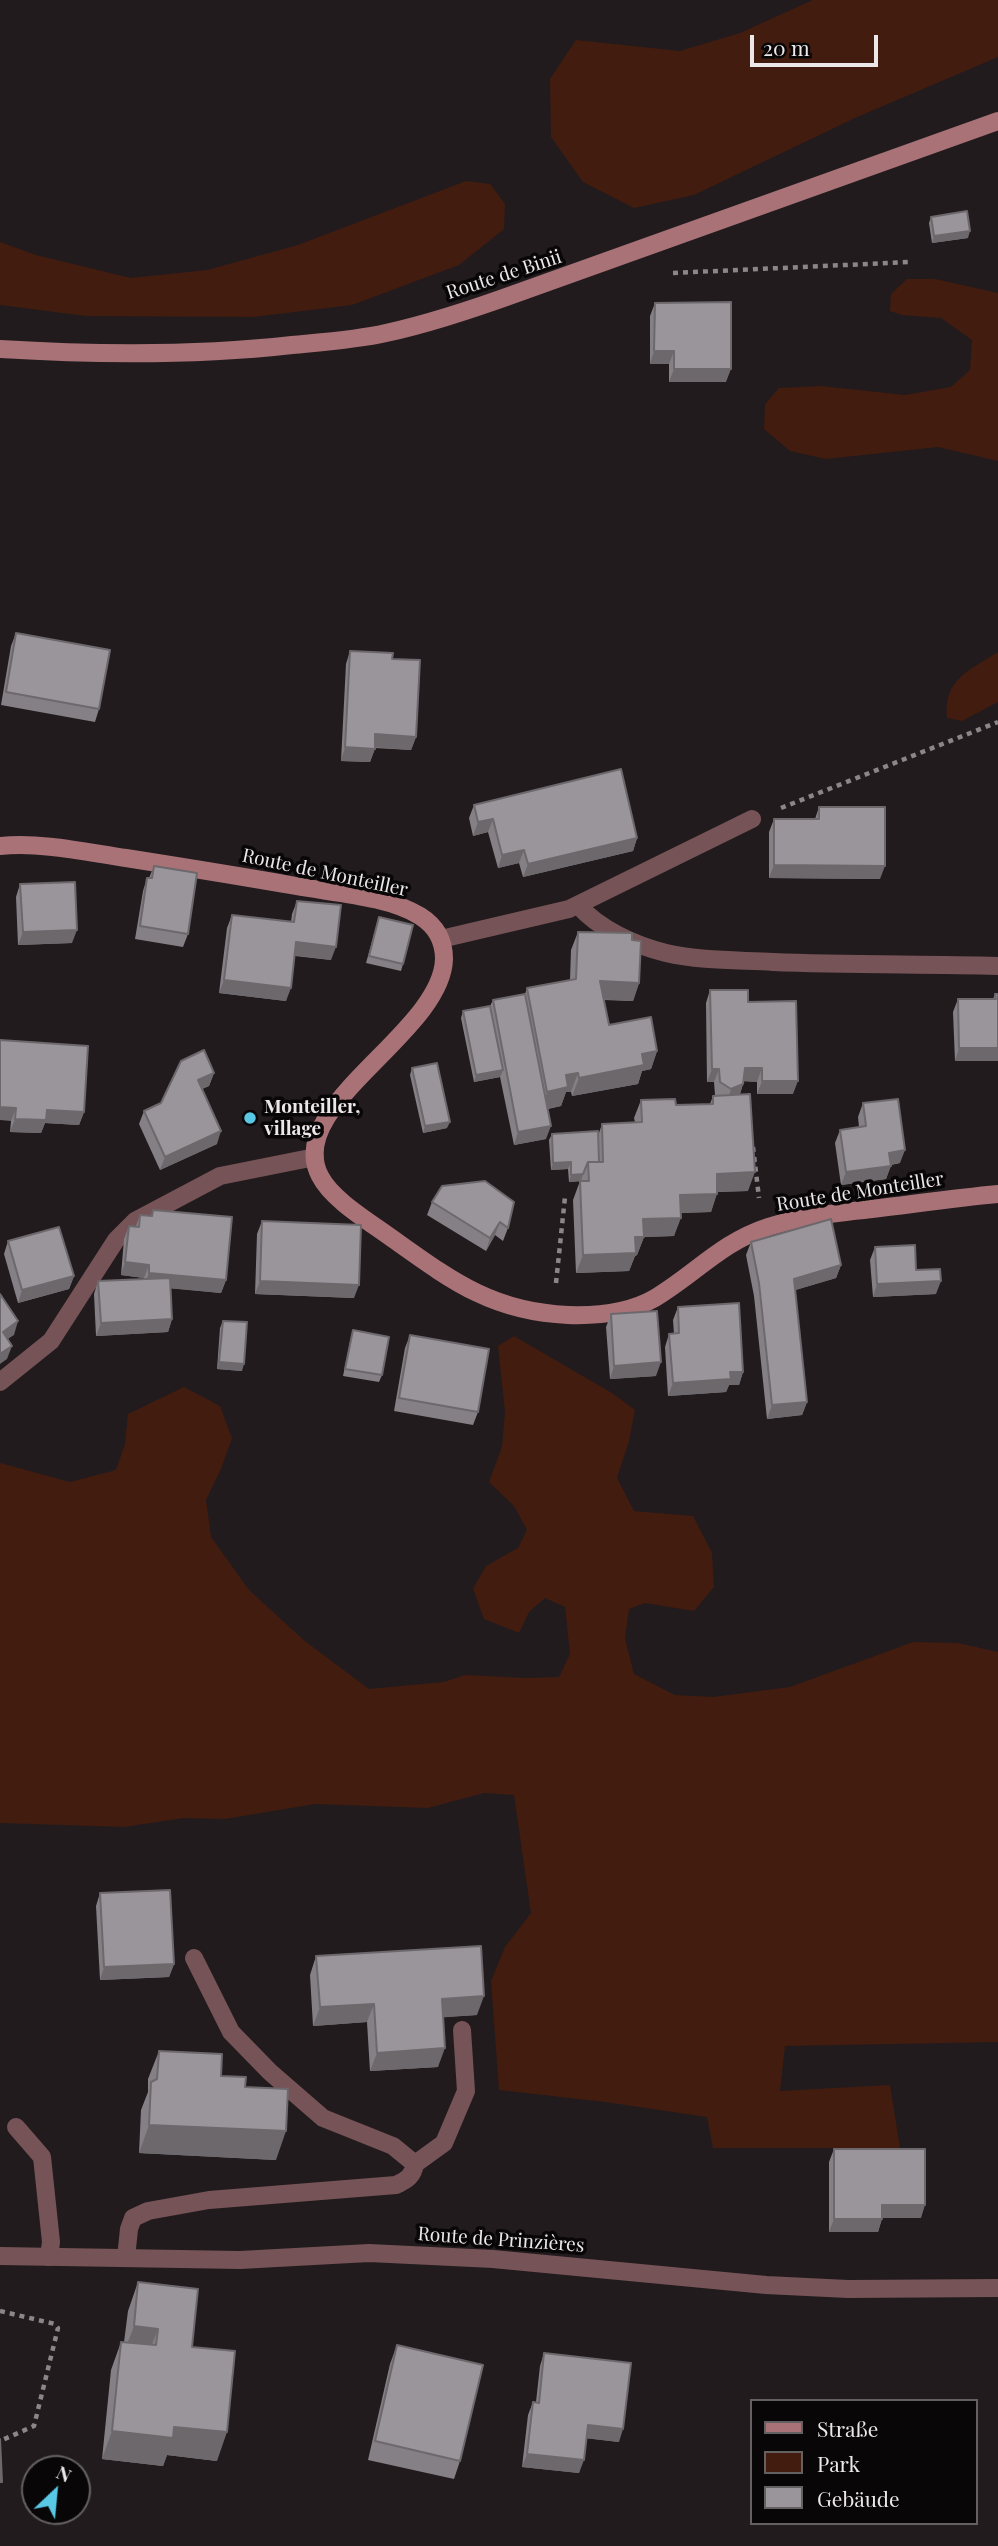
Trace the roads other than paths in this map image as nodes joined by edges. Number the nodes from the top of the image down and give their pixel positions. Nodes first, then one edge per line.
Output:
1 (998, 121) edge
2 (0, 349) edge
3 (752, 819) road end
4 (0, 846) edge
5 (578, 905) junction
6 (441, 939) junction
7 (998, 966) edge
8 (315, 1157) junction
9 (998, 1194) edge
10 (0, 1382) edge
11 (194, 1958) dead end
12 (462, 2030) dead end
13 (16, 2127) dead end
14 (415, 2164) junction
15 (0, 2256) edge
16 (49, 2258) junction
17 (126, 2258) junction
18 (998, 2288) edge

1 - 2 street, Route de Binii
3 - 5 street
4 - 6 street, Route de Monteiller
5 - 6 street
5 - 7 street
6 - 8 street
8 - 9 street, Route de Monteiller
8 - 10 street
11 - 14 street
12 - 14 street
13 - 16 street
14 - 17 street
15 - 16 street, Route de Prinzières
16 - 17 street, Route de Prinzières
17 - 18 street, Route de Prinzières

